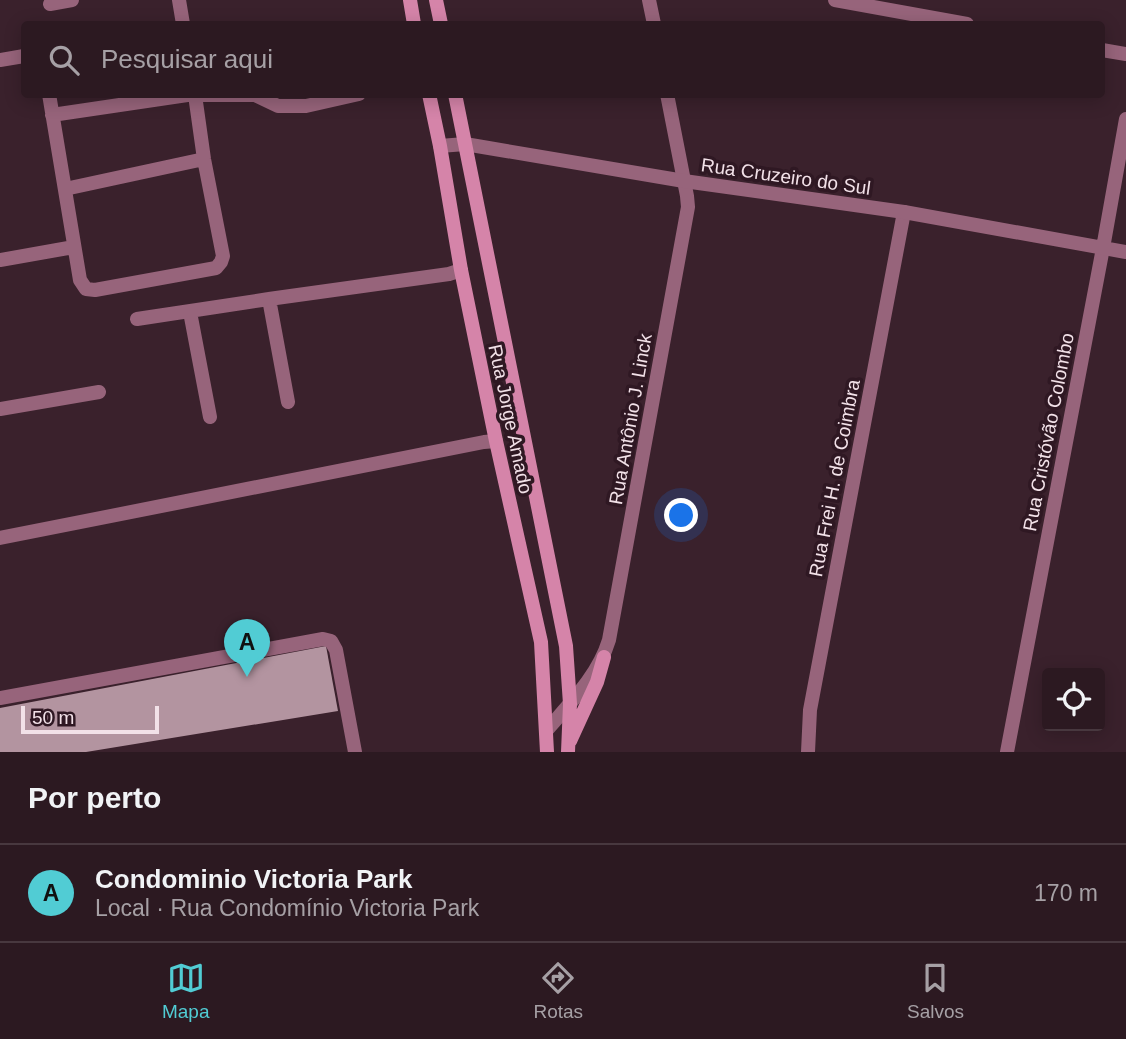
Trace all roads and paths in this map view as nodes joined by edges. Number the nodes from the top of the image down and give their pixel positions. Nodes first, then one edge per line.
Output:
1 (72, 0) edge
2 (178, 0) edge
3 (410, 0) edge
4 (436, 0) edge
5 (649, 0) edge
6 (835, 0) edge
7 (50, 4) dead end
8 (182, 21) edge
9 (414, 21) edge
10 (440, 21) edge
11 (653, 21) edge
12 (950, 21) edge
13 (1105, 51) edge
14 (1126, 54) edge
15 (21, 56) edge
16 (0, 60) edge
17 (50, 98) edge
18 (173, 98) edge
19 (194, 98) edge
20 (261, 98) edge
21 (341, 98) edge
22 (430, 98) edge
23 (456, 98) edge
24 (668, 98) edge
25 (52, 115) junction
26 (1126, 119) edge
27 (466, 144) junction
28 (440, 146) junction
29 (204, 159) junction
30 (684, 181) junction
31 (65, 189) junction
32 (904, 212) junction
33 (74, 247) junction
34 (1102, 248) junction
35 (1126, 252) edge
36 (0, 261) edge
37 (461, 270) junction
38 (270, 299) junction
39 (190, 312) junction
40 (137, 319) dead end
41 (99, 392) dead end
42 (288, 402) dead end
43 (0, 409) edge
44 (209, 417) dead end
45 (496, 442) junction
46 (0, 538) edge
47 (604, 657) junction
48 (0, 698) edge
49 (570, 704) junction
50 (545, 731) junction
51 (568, 749) edge
52 (355, 752) edge
53 (547, 752) edge
54 (808, 752) edge
55 (1012, 752) edge

1 - 7 street
2 - 8 street
3 - 9 main road
4 - 10 main road
5 - 11 street
6 - 12 street
13 - 14 street
15 - 16 street
17 - 25 street
18 - 25 street
19 - 29 street
20 - 21 street
22 - 28 main road, Rua Jorge Amado
23 - 27 main road, Rua Jorge Amado
24 - 30 street, Rua Antônio J. Linck
25 - 31 street
26 - 34 street, Rua Cristóvão Colombo
27 - 28 street, Rua Cruzeiro do Sul
27 - 30 street, Rua Cruzeiro do Sul
27 - 49 main road, Rua Jorge Amado
28 - 37 main road, Rua Jorge Amado
29 - 31 street
29 - 33 street
30 - 32 street, Rua Cruzeiro do Sul
30 - 47 street, Rua Antônio J. Linck
31 - 33 street
32 - 34 street, Rua Cruzeiro do Sul
32 - 54 street, Rua Frei H. de Coimbra
33 - 36 street
34 - 35 street, Rua Cruzeiro do Sul
34 - 55 street, Rua Cristóvão Colombo
37 - 38 street
37 - 45 main road, Rua Jorge Amado
38 - 39 street
38 - 42 street
39 - 40 street
39 - 44 street
41 - 43 street
45 - 46 street
45 - 50 main road, Rua Jorge Amado
47 - 49 street, Rua Antônio J. Linck
47 - 51 main road
48 - 52 street
49 - 50 street, Rua Antônio J. Linck
49 - 51 main road, Rua Jorge Amado
50 - 53 main road, Rua Jorge Amado

